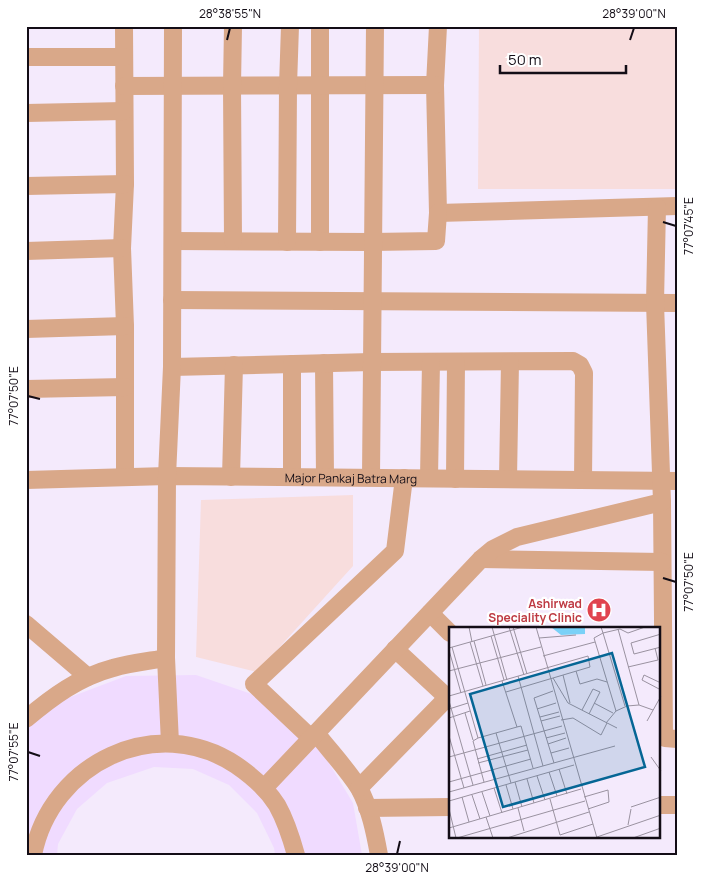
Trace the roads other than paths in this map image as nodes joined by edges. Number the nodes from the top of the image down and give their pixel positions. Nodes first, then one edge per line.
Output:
1 (124, 26) edge
2 (173, 26) edge
3 (233, 26) edge
4 (290, 26) edge
5 (320, 26) edge
6 (375, 26) edge
7 (438, 26) edge
8 (26, 57) edge
9 (124, 57) junction
10 (375, 84) junction
11 (320, 85) junction
12 (435, 85) junction
13 (124, 86) junction
14 (173, 86) junction
15 (232, 86) junction
16 (288, 86) junction
17 (124, 111) junction
18 (26, 113) edge
19 (125, 184) junction
20 (26, 186) edge
21 (677, 206) edge
22 (657, 207) junction
23 (438, 213) junction
24 (173, 241) junction
25 (233, 241) junction
26 (287, 242) junction
27 (320, 242) junction
28 (372, 242) junction
29 (122, 248) junction
30 (26, 251) edge
31 (172, 300) junction
32 (372, 300) junction
33 (655, 303) junction
34 (677, 303) edge
35 (125, 326) junction
36 (26, 329) edge
37 (372, 362) junction
38 (431, 362) junction
39 (456, 362) junction
40 (510, 362) junction
41 (292, 364) junction
42 (324, 364) junction
43 (234, 365) junction
44 (172, 367) junction
45 (125, 387) junction
46 (26, 389) edge
47 (167, 476) junction
48 (231, 477) junction
49 (292, 477) junction
50 (325, 477) junction
51 (371, 477) junction
52 (125, 478) junction
53 (404, 478) junction
54 (429, 478) junction
55 (455, 478) junction
56 (508, 479) junction
57 (26, 480) edge
58 (583, 480) junction
59 (668, 481) edge
60 (662, 502) junction
61 (481, 559) junction
62 (662, 562) junction
63 (430, 613) junction
64 (26, 624) edge
65 (449, 632) edge
66 (661, 642) edge
67 (395, 649) junction
68 (166, 658) junction
69 (88, 677) junction
70 (449, 699) edge
71 (26, 719) edge
72 (314, 736) junction
73 (677, 739) edge
74 (170, 744) junction
75 (264, 788) junction
76 (359, 788) junction
77 (660, 805) edge
78 (677, 805) edge
79 (449, 807) edge
80 (367, 808) junction
81 (32, 832) edge
82 (33, 855) edge
83 (296, 855) edge
84 (378, 855) edge

1 - 9 street
2 - 14 street
3 - 15 street
4 - 16 street
5 - 11 street
6 - 10 street
7 - 12 street
8 - 9 street
9 - 13 street
10 - 11 street
10 - 12 street
10 - 28 street
11 - 16 street
11 - 27 street
12 - 23 street
13 - 14 street
13 - 17 street
14 - 15 street
14 - 24 street
15 - 16 street
15 - 25 street
16 - 26 street
17 - 18 street
17 - 19 street
19 - 20 street
19 - 29 street
21 - 22 street
22 - 23 street
22 - 33 street
23 - 28 street
24 - 25 street
24 - 31 street
25 - 26 street
26 - 27 street
27 - 28 street
28 - 32 street
29 - 30 street
29 - 35 street
31 - 32 street
31 - 44 street
32 - 33 street
32 - 37 street
33 - 34 street
33 - 59 street
35 - 36 street
35 - 45 street
37 - 38 street
37 - 42 street
37 - 51 street
38 - 39 street
38 - 54 street
39 - 40 street
39 - 55 street
40 - 56 street
40 - 58 street
41 - 42 street
41 - 43 street
41 - 49 street
42 - 50 street
43 - 44 street
43 - 48 street
44 - 47 street
45 - 46 street
45 - 52 street
47 - 48 street, Major Pankaj Batra Marg
47 - 52 street, Major Pankaj Batra Marg
47 - 68 street
48 - 49 street, Major Pankaj Batra Marg
49 - 50 street, Major Pankaj Batra Marg
50 - 51 street, Major Pankaj Batra Marg
51 - 53 street, Major Pankaj Batra Marg
52 - 57 street, Major Pankaj Batra Marg
53 - 54 street, Major Pankaj Batra Marg
53 - 72 street
54 - 55 street, Major Pankaj Batra Marg
55 - 56 street, Major Pankaj Batra Marg
56 - 58 street, Major Pankaj Batra Marg
58 - 59 street, Major Pankaj Batra Marg
59 - 60 street
60 - 61 street
60 - 62 street
61 - 62 street
61 - 63 street
62 - 66 street
63 - 65 street
63 - 67 street
64 - 69 street
66 - 73 street
67 - 70 street
67 - 72 street
68 - 69 street
68 - 74 street
69 - 71 street
70 - 76 street
72 - 75 street
72 - 76 street
74 - 75 street
74 - 81 street
75 - 83 street
76 - 80 street
77 - 78 street
79 - 80 street
80 - 84 street
81 - 82 street

